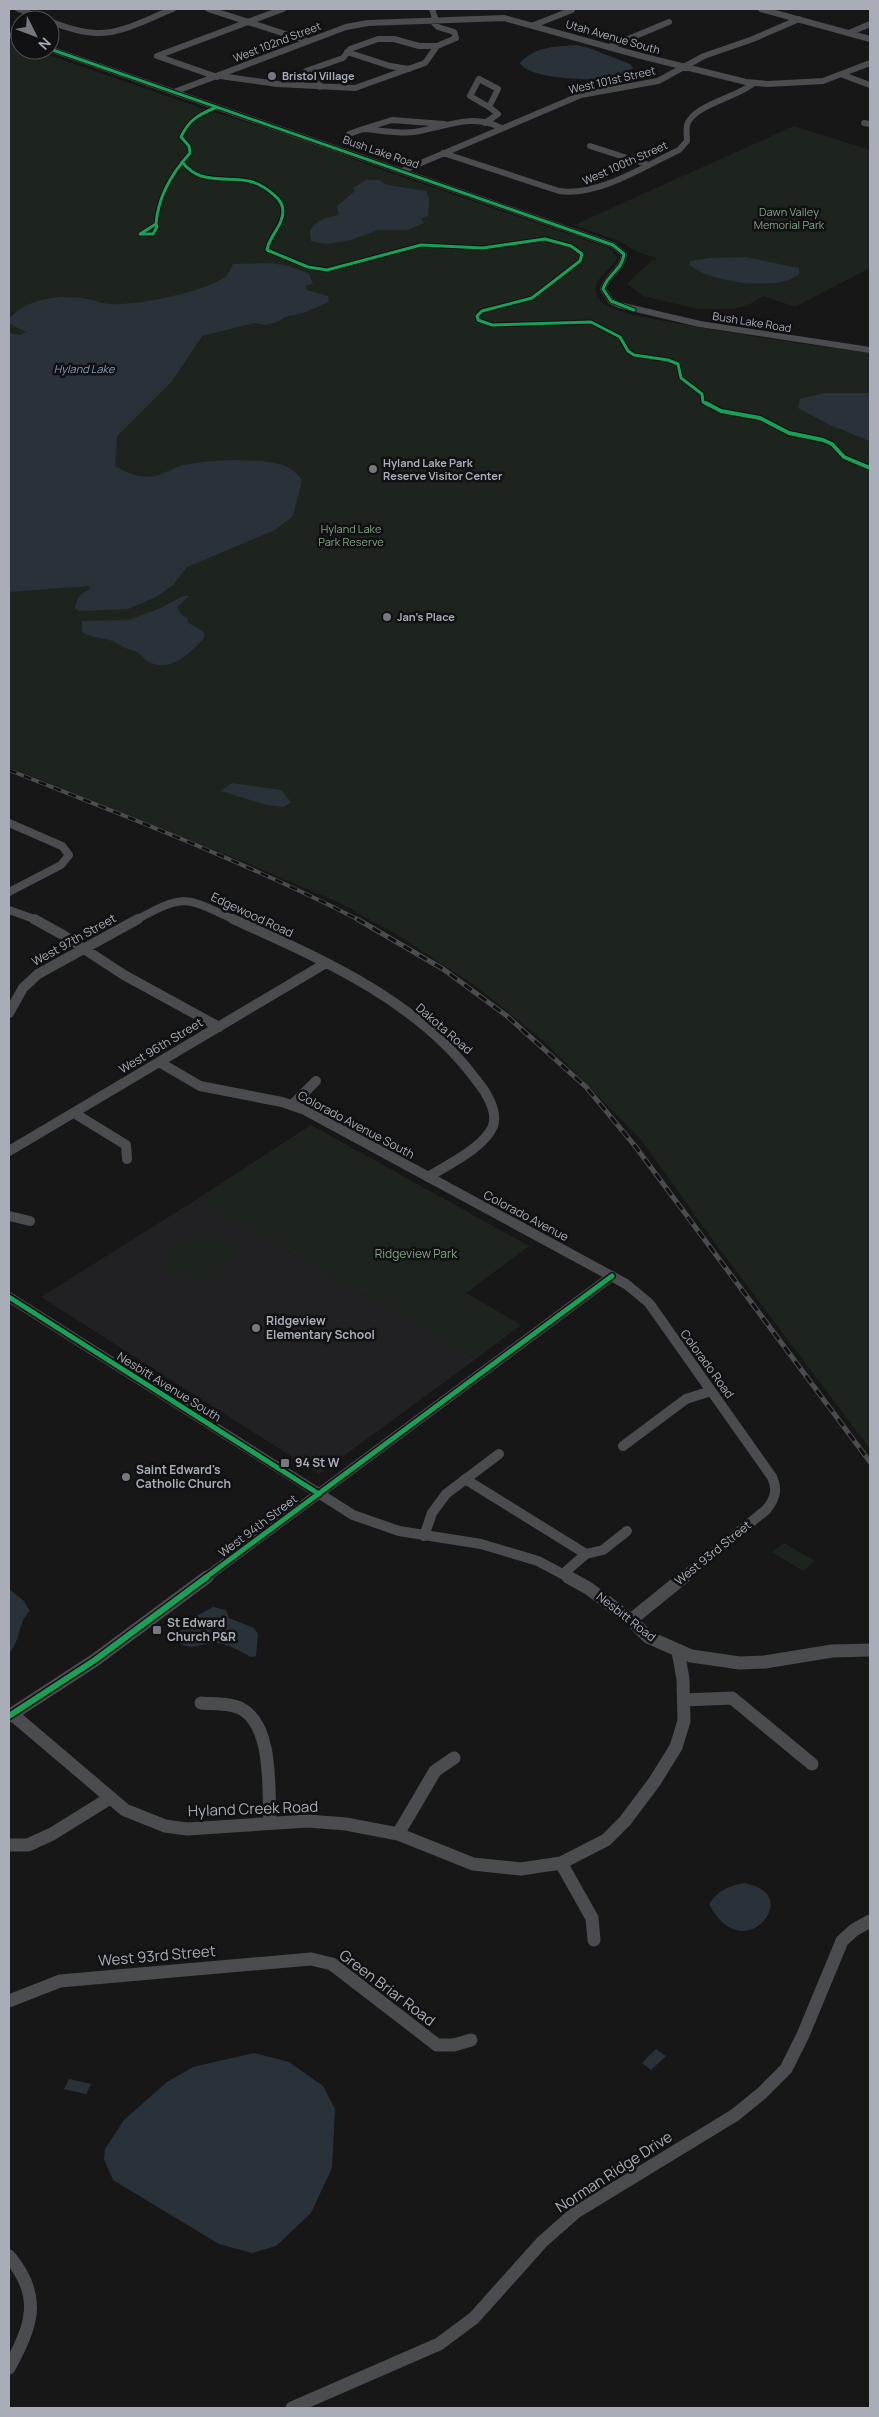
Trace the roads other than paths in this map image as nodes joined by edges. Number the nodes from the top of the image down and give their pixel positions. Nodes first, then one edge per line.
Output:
1 (18, 9) edge
2 (173, 9) edge
3 (208, 9) edge
4 (283, 9) edge
5 (432, 9) edge
6 (760, 9) edge
7 (572, 10) edge
8 (799, 19) junction
9 (436, 21) junction
10 (248, 22) junction
11 (669, 22) dead end
12 (870, 24) edge
13 (534, 25) junction
14 (849, 33) junction
15 (870, 39) edge
16 (307, 41) junction
17 (437, 46) junction
18 (609, 47) junction
19 (60, 52) edge
20 (348, 52) junction
21 (870, 62) edge
22 (683, 67) junction
23 (410, 69) junction
24 (843, 75) junction
25 (216, 76) junction
26 (754, 83) junction
27 (870, 83) edge
28 (320, 87) junction
29 (174, 92) junction
30 (489, 107) junction
31 (485, 123) junction
32 (444, 124) junction
33 (363, 128) junction
34 (501, 128) junction
35 (349, 134) dead end
36 (590, 146) dead end
37 (444, 153) junction
38 (649, 164) junction
39 (402, 170) junction
40 (870, 350) edge
41 (9, 823) edge
42 (9, 892) edge
43 (166, 904) joint
44 (9, 910) edge
45 (85, 948) junction
46 (326, 963) junction
47 (9, 1013) edge
48 (219, 1027) junction
49 (158, 1062) junction
50 (316, 1081) dead end
51 (292, 1105) junction
52 (74, 1113) junction
53 (9, 1151) edge
54 (127, 1159) dead end
55 (428, 1177) junction
56 (9, 1216) edge
57 (30, 1220) dead end
58 (612, 1276) junction
59 (9, 1297) edge
60 (712, 1391) junction
61 (623, 1446) dead end
62 (499, 1454) dead end
63 (772, 1476) joint
64 (465, 1480) junction
65 (319, 1494) junction
66 (627, 1531) dead end
67 (424, 1536) junction
68 (586, 1554) junction
69 (564, 1573) junction
70 (631, 1620) junction
71 (870, 1650) edge
72 (678, 1651) junction
73 (684, 1700) junction
74 (201, 1703) dead end
75 (10, 1715) edge
76 (454, 1758) dead end
77 (812, 1764) dead end
78 (110, 1798) junction
79 (270, 1823) junction
80 (398, 1834) junction
81 (9, 1845) edge
82 (561, 1863) junction
83 (870, 1921) edge
84 (594, 1940) dead end
85 (311, 1959) joint
86 (9, 2001) edge
87 (471, 2040) dead end
88 (9, 2256) edge
89 (9, 2368) edge
90 (292, 2408) edge

1 - 2 street
3 - 10 street
4 - 10 street
5 - 9 street
6 - 8 street
7 - 13 street
8 - 14 street
8 - 22 street, West 101st Street
9 - 13 street, Utah Avenue South
9 - 16 street, West 102nd Street
9 - 17 street
10 - 16 street
10 - 25 street
11 - 18 street
12 - 14 street
13 - 18 street, Utah Avenue South
14 - 15 street
16 - 25 street, West 102nd Street
17 - 20 street
17 - 23 street
18 - 22 street, Utah Avenue South
19 - 29 street, Bush Lake Road
20 - 23 street
20 - 28 street
21 - 24 street
22 - 26 street, Utah Avenue South
22 - 34 street, West 101st Street
23 - 28 street
24 - 26 street
24 - 27 street
25 - 28 street
25 - 29 street, West 102nd Street
26 - 38 street, West 100th Street
29 - 39 street, Bush Lake Road
30 - 30 street
30 - 31 street
31 - 32 street
31 - 34 street
32 - 33 street
32 - 33 street
33 - 35 street
34 - 37 street, West 101st Street
36 - 38 street
37 - 38 street, West 100th Street
37 - 39 street, West 101st Street
39 - 40 street, Bush Lake Road
41 - 42 street
43 - 45 street, West 97th Street
43 - 46 street, Edgewood Road
44 - 45 street
45 - 47 street, West 97th Street
45 - 48 street
46 - 48 street, West 96th Street
46 - 55 street, Dakota Road
48 - 49 street, West 96th Street
49 - 51 street, Colorado Avenue South
49 - 52 street, West 96th Street
50 - 51 street
51 - 55 street, Colorado Avenue South
52 - 53 street, West 96th Street
52 - 54 street
55 - 58 street, Colorado Avenue
56 - 57 street
58 - 60 street, Colorado Road
58 - 65 street, West 94th Street
59 - 65 street, Nesbitt Avenue South
60 - 61 street
60 - 63 street, Colorado Road
62 - 64 street
63 - 70 street, West 93rd Street
64 - 67 street
64 - 68 street
65 - 67 street, Nesbitt Road
65 - 75 street, West 94th Street
66 - 68 street
67 - 69 street, Nesbitt Road
68 - 69 street
69 - 70 street, Nesbitt Road
70 - 72 street, Nesbitt Road
71 - 72 street, Nesbitt Road
72 - 73 street, Hyland Creek Road
73 - 77 street
73 - 82 street, Hyland Creek Road
74 - 79 street
75 - 78 street, Hyland Creek Road
76 - 80 street
78 - 79 street, Hyland Creek Road
78 - 81 street
79 - 80 street, Hyland Creek Road
80 - 82 street, Hyland Creek Road
82 - 84 street
83 - 90 street, Norman Ridge Drive
85 - 86 street, West 93rd Street
85 - 87 street, Green Briar Road
88 - 89 street

